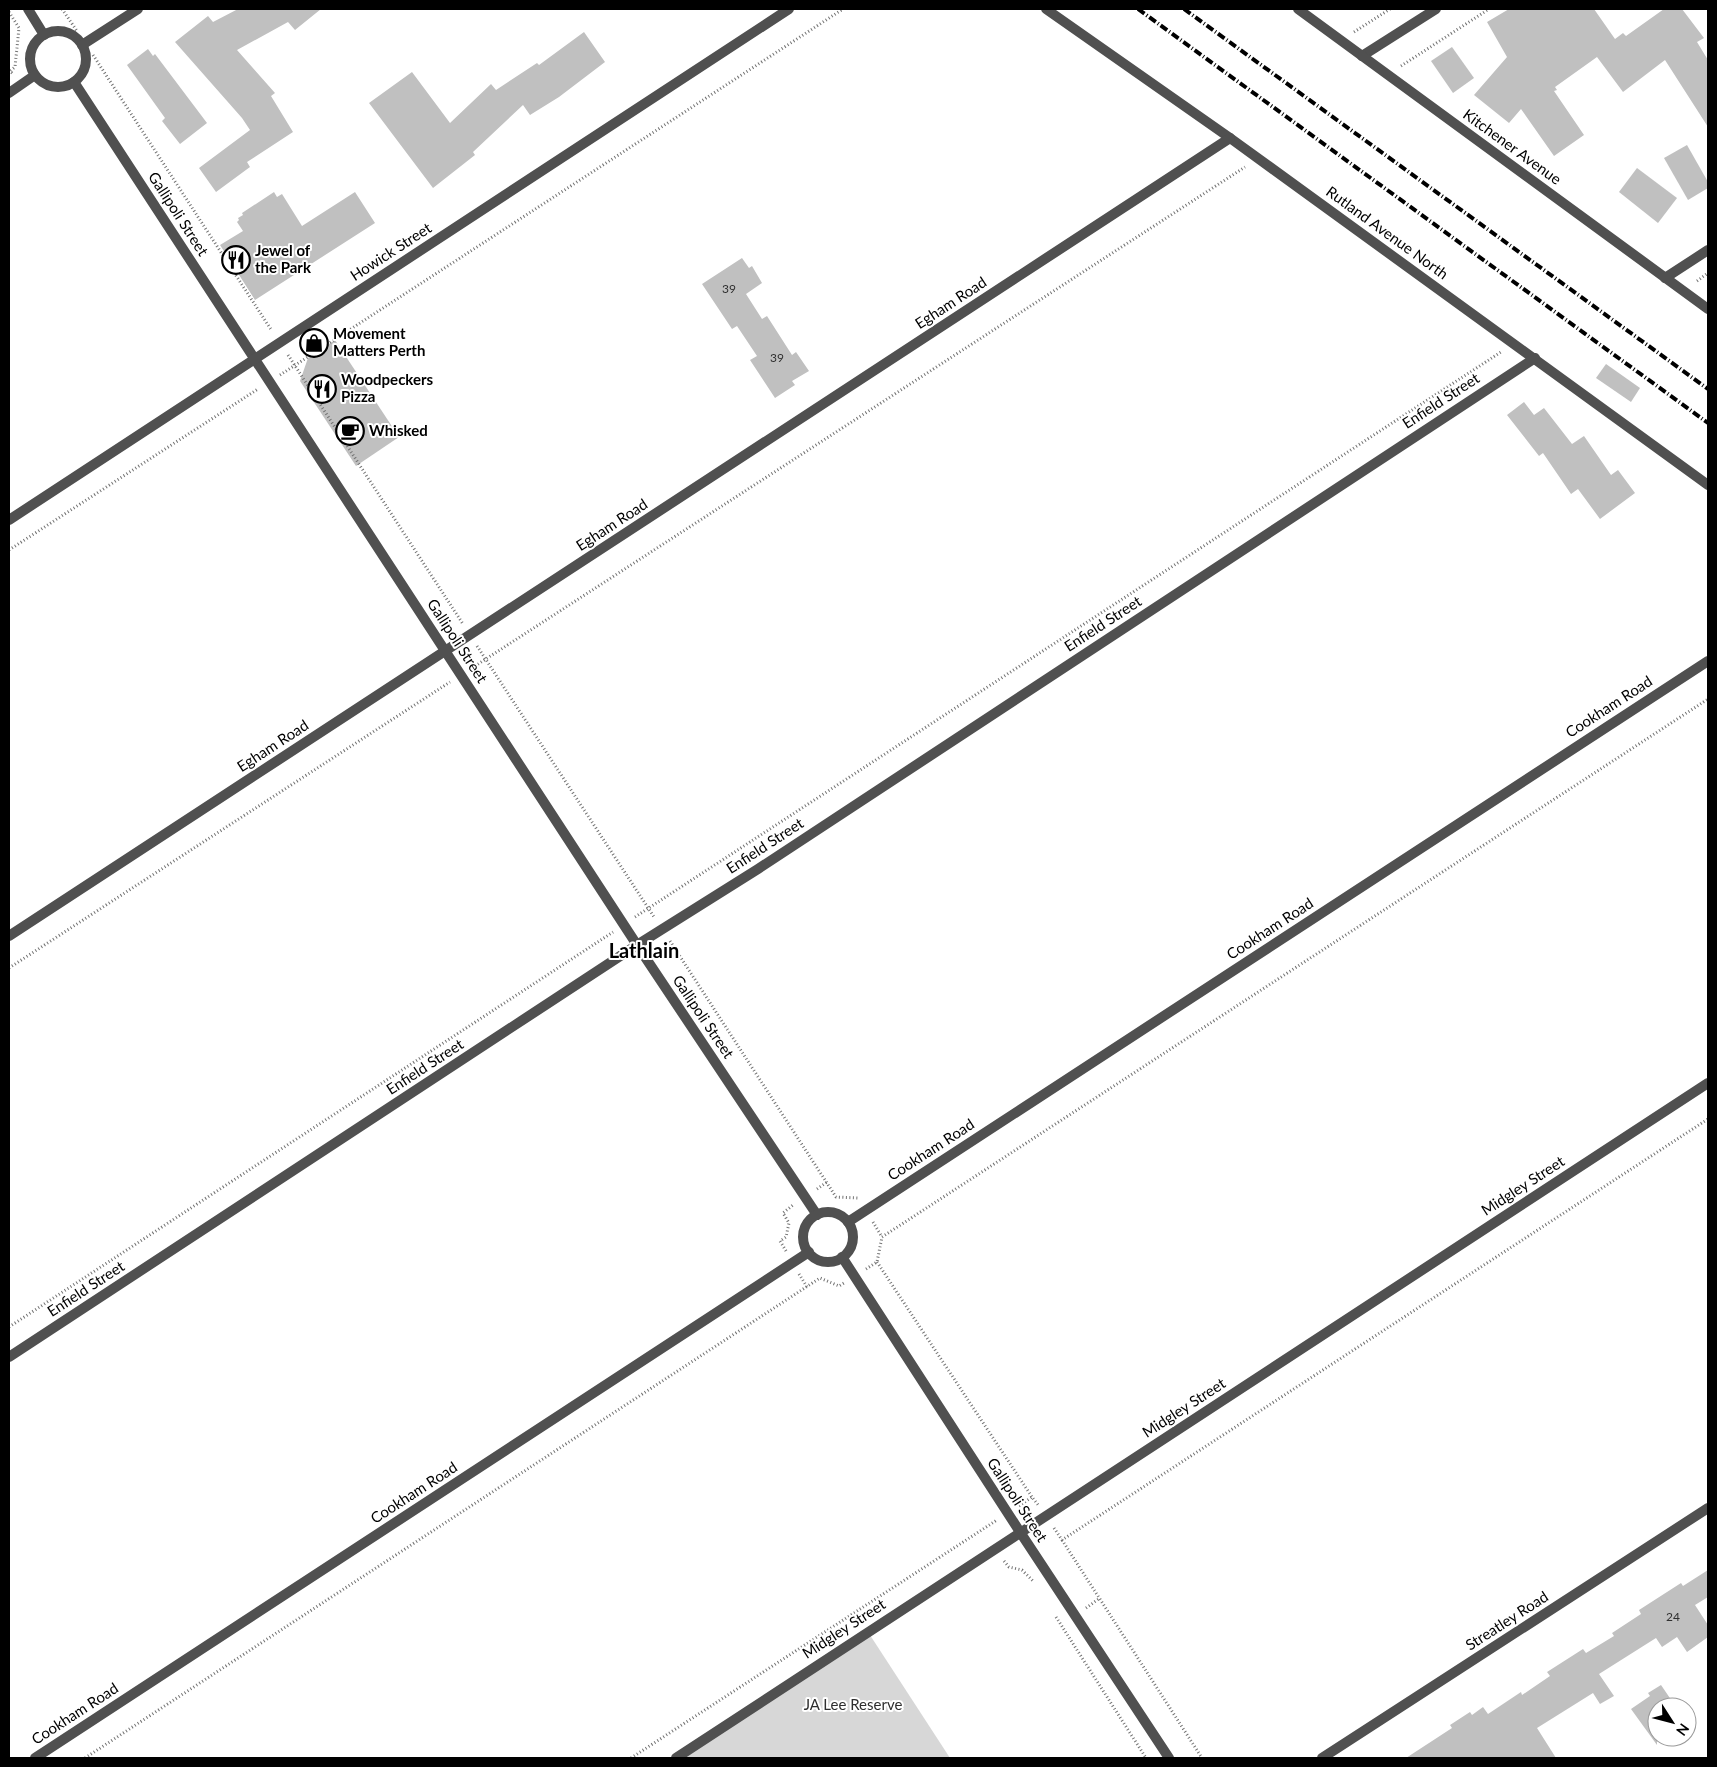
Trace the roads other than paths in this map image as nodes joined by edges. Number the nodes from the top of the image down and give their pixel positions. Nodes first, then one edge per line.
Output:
1 (28, 9) edge
2 (138, 9) edge
3 (789, 9) edge
4 (1046, 9) edge
5 (1298, 9) edge
6 (1436, 9) edge
7 (44, 35) junction
8 (83, 44) junction
9 (1362, 56) junction
10 (35, 75) junction
11 (74, 82) junction
12 (9, 93) edge
13 (1230, 138) junction
14 (1708, 250) edge
15 (1665, 278) junction
16 (1708, 309) edge
17 (1535, 358) junction
18 (256, 360) junction
19 (1708, 486) edge
20 (9, 520) edge
21 (446, 651) junction
22 (1708, 660) edge
23 (9, 936) edge
24 (637, 946) junction
25 (1708, 1083) edge
26 (817, 1215) junction
27 (848, 1222) junction
28 (809, 1252) junction
29 (842, 1257) junction
30 (9, 1357) edge
31 (1708, 1508) edge
32 (1020, 1532) junction
33 (35, 1758) edge
34 (676, 1758) edge
35 (1169, 1758) edge
36 (1322, 1758) edge

1 - 7 street
2 - 8 street
3 - 18 street, Howick Street
4 - 13 street, Rutland Avenue North
5 - 9 street, Kitchener Avenue
6 - 9 street
7 - 8 street
7 - 10 street
8 - 11 street
9 - 15 street, Kitchener Avenue
10 - 11 street
10 - 12 street
11 - 18 street, Gallipoli Street
13 - 17 street, Rutland Avenue North
13 - 21 street, Egham Road
14 - 15 street
15 - 16 street, Kitchener Avenue
17 - 19 street, Rutland Avenue North
17 - 24 street, Enfield Street
18 - 20 street, Howick Street
18 - 21 street, Gallipoli Street
21 - 23 street, Egham Road
21 - 24 street, Gallipoli Street
22 - 27 street, Cookham Road
24 - 26 street, Gallipoli Street
24 - 30 street, Enfield Street
25 - 32 street, Midgley Street
26 - 27 street
26 - 28 street
27 - 29 street
28 - 29 street
28 - 33 street, Cookham Road
29 - 32 street, Gallipoli Street
31 - 36 street, Streatley Road
32 - 34 street, Midgley Street
32 - 35 street, Gallipoli Street

